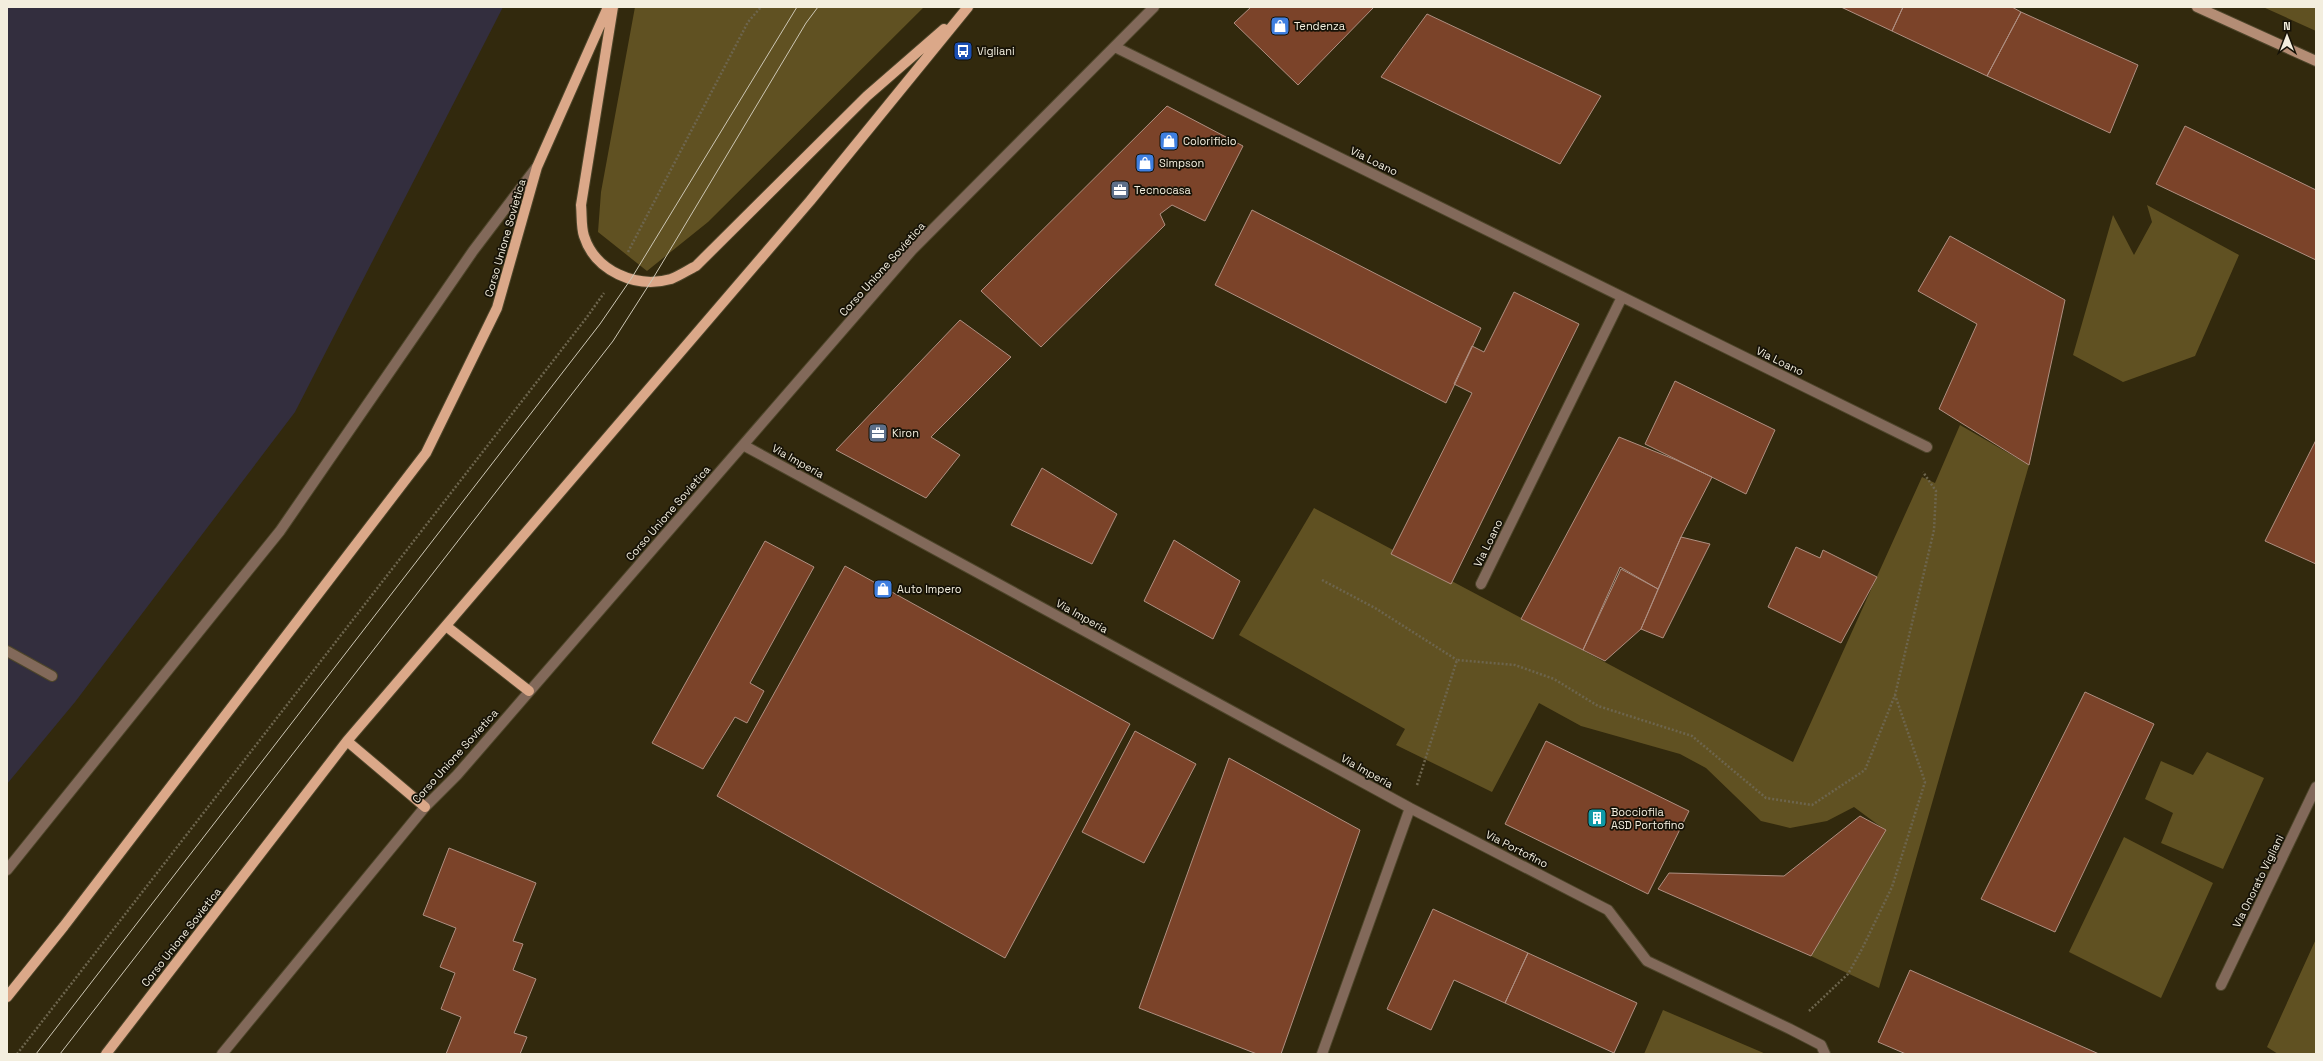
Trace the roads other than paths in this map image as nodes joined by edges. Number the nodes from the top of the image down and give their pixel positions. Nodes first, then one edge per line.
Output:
1 (608, 7) edge
2 (613, 7) edge
3 (1154, 7) edge
4 (2197, 7) edge
5 (966, 9) edge
6 (1115, 47) junction
7 (2316, 61) edge
8 (538, 167) junction
9 (1622, 297) junction
10 (743, 445) junction
11 (1927, 447) road end
12 (1482, 584) dead end
13 (446, 626) junction
14 (7, 651) edge
15 (52, 676) dead end
16 (529, 691) junction
17 (347, 741) junction
18 (2316, 787) edge
19 (425, 807) junction
20 (1410, 808) junction
21 (7, 870) edge
22 (2221, 986) dead end
23 (7, 997) edge
24 (106, 1054) edge
25 (222, 1054) edge
26 (1322, 1054) edge
27 (1825, 1054) edge

1 - 8 main road, Corso Unione Sovietica
2 - 5 main road
3 - 6 street, Corso Unione Sovietica
4 - 7 main road
5 - 13 main road, Corso Unione Sovietica
6 - 9 street, Via Loano
6 - 10 street, Corso Unione Sovietica
8 - 21 street, Corso Unione Sovietica
8 - 23 main road, Corso Unione Sovietica
9 - 11 street, Via Loano
9 - 12 street, Via Loano
10 - 16 street, Corso Unione Sovietica
10 - 20 street, Via Imperia
13 - 16 main road
13 - 17 main road, Corso Unione Sovietica
14 - 15 street
16 - 19 street, Corso Unione Sovietica
17 - 19 main road
17 - 24 main road, Corso Unione Sovietica
18 - 22 street, Via Onorato Vigliani
19 - 25 street, Corso Unione Sovietica
20 - 26 street
20 - 27 street, Via Portofino

